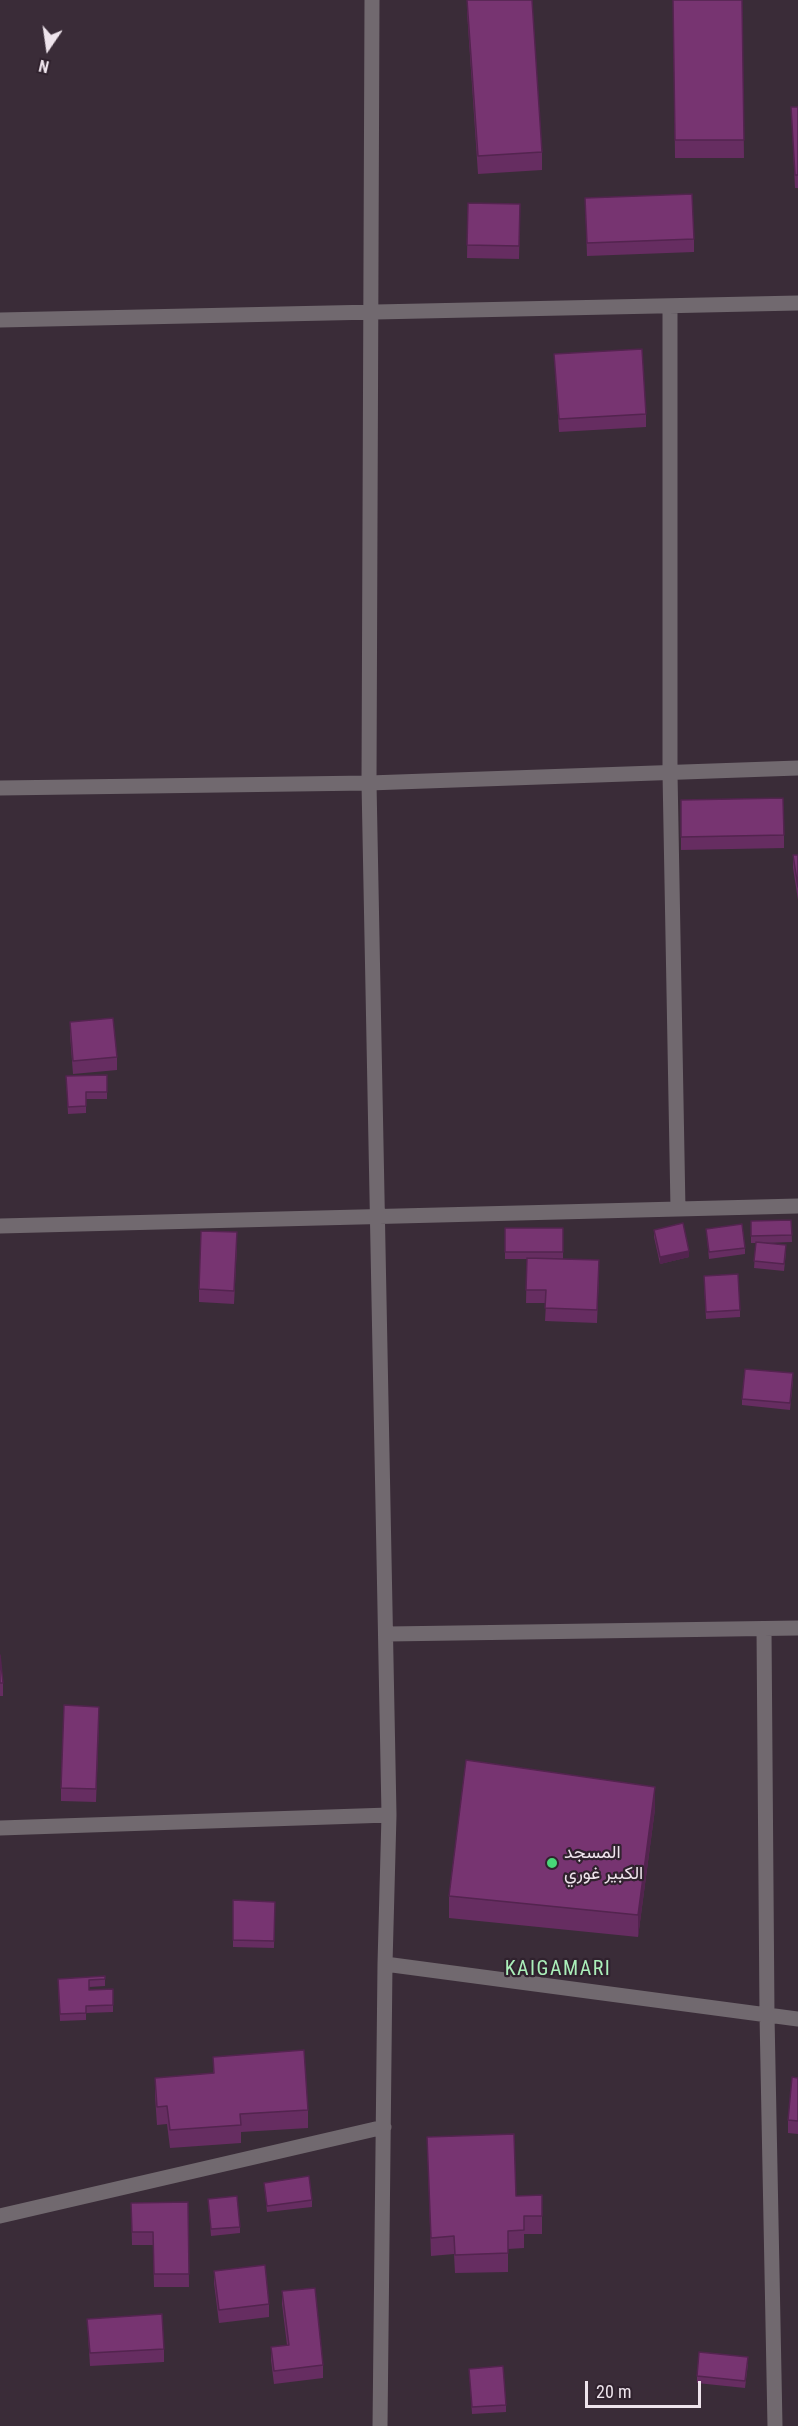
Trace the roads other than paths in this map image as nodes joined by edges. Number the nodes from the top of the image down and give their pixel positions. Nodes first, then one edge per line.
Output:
1 (372, 0) edge
2 (798, 303) edge
3 (670, 306) junction
4 (369, 311) junction
5 (0, 320) edge
6 (798, 768) edge
7 (670, 773) junction
8 (369, 783) junction
9 (0, 788) edge
10 (798, 1206) edge
11 (678, 1209) junction
12 (378, 1216) junction
13 (0, 1226) edge
14 (798, 1628) edge
15 (764, 1629) junction
16 (387, 1634) junction
17 (390, 1815) junction
18 (0, 1828) edge
19 (385, 1964) junction
20 (766, 2014) junction
21 (798, 2019) edge
22 (384, 2127) junction
23 (0, 2216) edge
24 (380, 2426) edge
25 (775, 2426) edge

1 - 4 street
2 - 3 street
3 - 4 street
3 - 7 street
4 - 5 street
4 - 8 street
6 - 7 street
7 - 8 street
7 - 11 street
8 - 9 street
8 - 12 street
10 - 11 street
11 - 12 street
12 - 13 street
12 - 16 street
14 - 15 street
15 - 16 street
15 - 20 street
16 - 17 street
17 - 18 street
17 - 19 street
19 - 20 street
19 - 22 street
20 - 21 street
20 - 25 street
22 - 23 street
22 - 24 street

